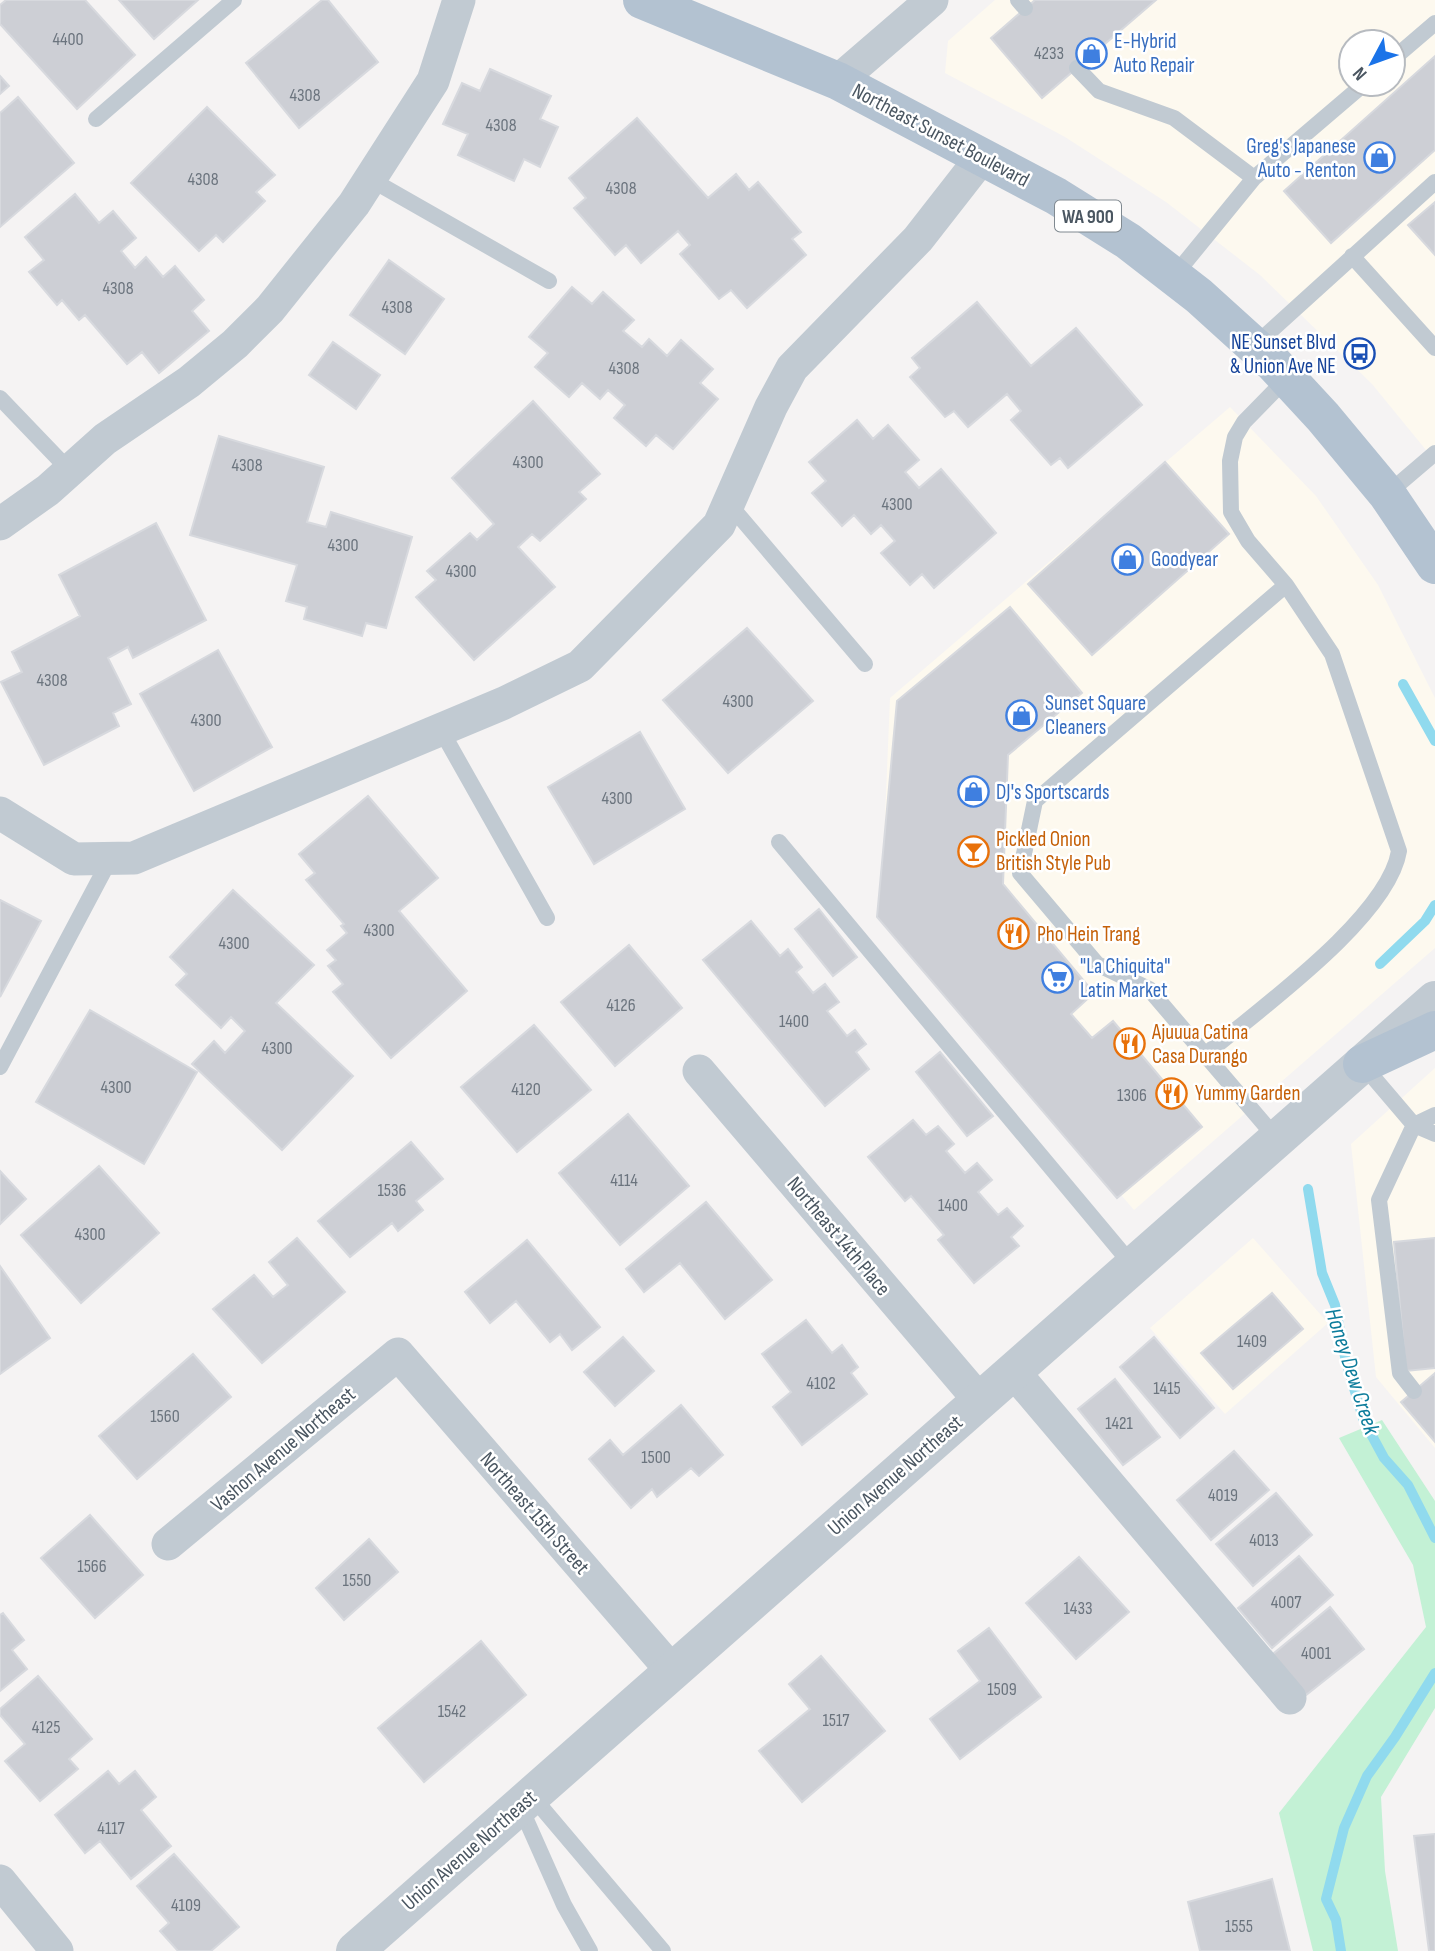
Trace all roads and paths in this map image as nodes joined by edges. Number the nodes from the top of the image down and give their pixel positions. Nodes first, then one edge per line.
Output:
1 (234, 0) edge
2 (459, 0) edge
3 (642, 0) edge
4 (932, 0) edge
5 (1435, 23) edge
6 (1407, 47) edge
7 (1077, 68) dead end
8 (838, 81) junction
9 (1348, 98) edge
10 (96, 119) dead end
11 (982, 157) junction
12 (1254, 178) junction
13 (370, 179) junction
14 (1435, 182) edge
15 (1352, 256) junction
16 (1174, 276) junction
17 (549, 281) dead end
18 (1254, 346) junction
19 (1435, 348) edge
20 (1287, 378) junction
21 (0, 398) edge
22 (1435, 453) edge
23 (70, 471) junction
24 (1387, 494) junction
25 (729, 504) junction
26 (0, 524) edge
27 (1435, 565) edge
28 (1286, 585) junction
29 (865, 664) dead end
30 (441, 730) junction
31 (0, 813) edge
32 (779, 842) dead end
33 (107, 858) junction
34 (547, 918) dead end
35 (1435, 1000) edge
36 (1435, 1030) edge
37 (1205, 1055) junction
38 (1362, 1064) junction
39 (0, 1067) edge
40 (699, 1071) dead end
41 (1435, 1115) edge
42 (1414, 1125) junction
43 (1435, 1135) edge
44 (1277, 1139) junction
45 (1133, 1266) junction
46 (398, 1354) joint
47 (1013, 1371) junction
48 (1414, 1391) dead end
49 (980, 1401) junction
50 (168, 1544) dead end
51 (672, 1671) junction
52 (1290, 1698) dead end
53 (525, 1801) junction
54 (0, 1881) edge
55 (57, 1951) edge
56 (355, 1951) edge
57 (590, 1951) edge
58 (663, 1951) edge

1 - 10 lane
2 - 13 street
3 - 8 main road, Northeast Sunset Boulevard / WA 900
4 - 8 street
5 - 6 lane
7 - 12 lane
8 - 11 main road, Northeast Sunset Boulevard / WA 900
9 - 12 lane
11 - 16 main road, Northeast Sunset Boulevard / WA 900
11 - 25 street
12 - 16 lane
13 - 17 lane
13 - 23 street
14 - 15 lane
15 - 18 lane
15 - 19 lane
16 - 18 main road, Northeast Sunset Boulevard / WA 900
18 - 20 main road, Northeast Sunset Boulevard / WA 900
20 - 24 main road, Northeast Sunset Boulevard / WA 900
20 - 28 lane
21 - 23 lane
22 - 24 lane
23 - 26 street
24 - 27 main road, Northeast Sunset Boulevard / WA 900
25 - 29 lane
25 - 30 street
28 - 37 lane
28 - 37 lane
30 - 33 street
30 - 34 lane
31 - 33 street
32 - 45 lane
33 - 39 lane
35 - 38 street, Union Avenue Northeast
36 - 38 main road
37 - 44 lane
38 - 42 lane
38 - 44 street, Union Avenue Northeast
40 - 49 street, Northeast 14th Place
41 - 42 lane
42 - 43 lane
42 - 48 lane
44 - 45 street, Union Avenue Northeast
45 - 47 street, Union Avenue Northeast
46 - 50 street, Vashon Avenue Northeast
46 - 51 street, Northeast 15th Street
47 - 49 street, Union Avenue Northeast
47 - 52 street
49 - 51 street, Union Avenue Northeast
51 - 53 street, Union Avenue Northeast
53 - 56 street, Union Avenue Northeast
53 - 57 lane
53 - 58 lane
54 - 55 street

